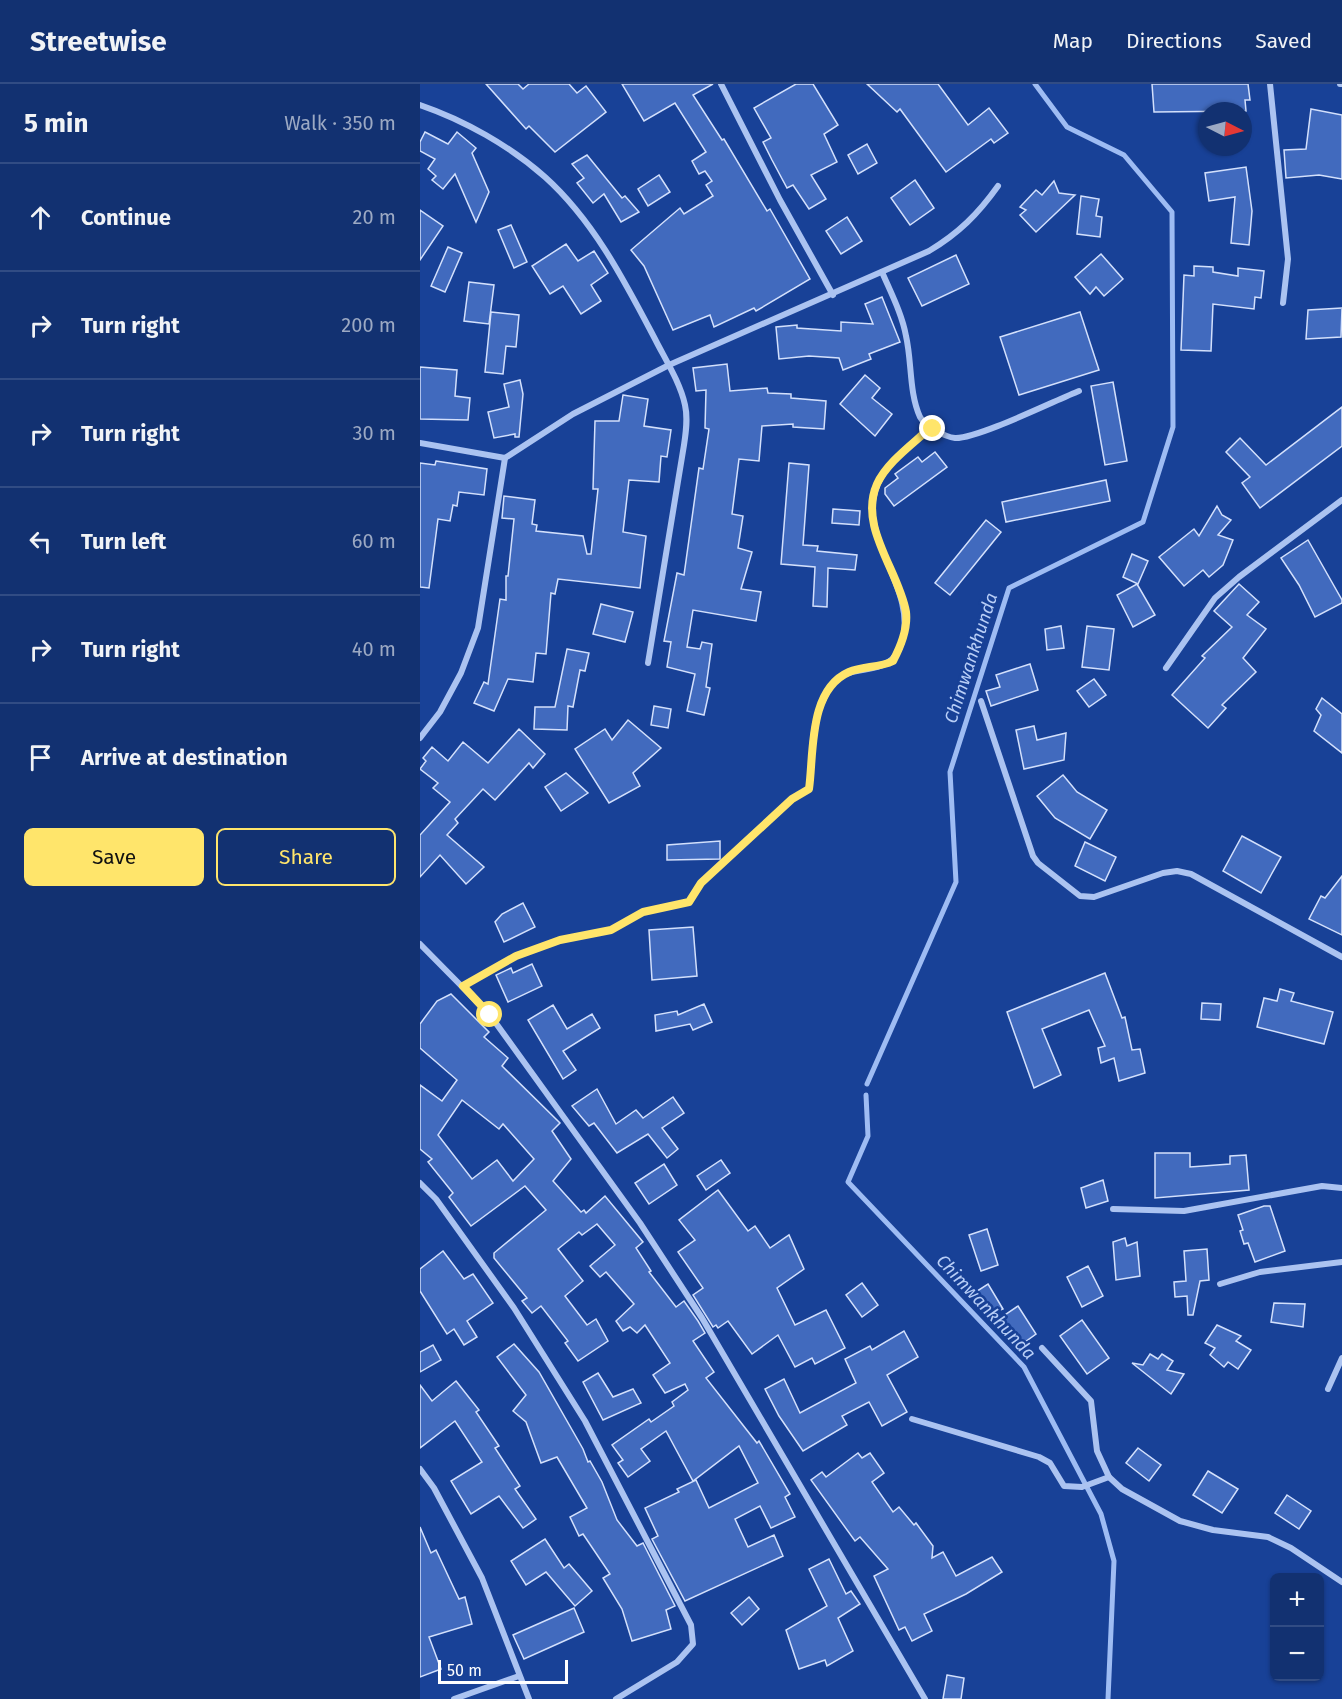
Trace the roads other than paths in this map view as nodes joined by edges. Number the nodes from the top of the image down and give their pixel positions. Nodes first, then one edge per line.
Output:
1 (721, 84) edge
2 (1270, 84) edge
3 (420, 105) edge
4 (998, 186) dead end
5 (882, 272) junction
6 (833, 295) junction
7 (1283, 303) dead end
8 (669, 365) junction
9 (1079, 391) dead end
10 (931, 427) junction
11 (420, 443) edge
12 (505, 458) junction
13 (1342, 501) edge
14 (648, 663) dead end
15 (1166, 668) dead end
16 (981, 701) dead end
17 (420, 738) edge
18 (420, 944) edge
19 (1342, 957) edge
20 (463, 986) junction
21 (420, 1183) edge
22 (1342, 1188) edge
23 (1113, 1209) dead end
24 (1342, 1262) edge
25 (1220, 1284) dead end
26 (1042, 1348) dead end
27 (1342, 1358) edge
28 (1328, 1389) dead end
29 (912, 1419) dead end
30 (420, 1469) edge
31 (1109, 1477) junction
32 (1342, 1582) edge
33 (519, 1676) junction
34 (454, 1699) edge
35 (529, 1699) edge
36 (616, 1699) edge
37 (925, 1699) edge

1 - 6 street
2 - 7 street
3 - 8 street
4 - 5 street
5 - 6 street
5 - 10 street
6 - 8 street
8 - 12 street
8 - 14 street
9 - 10 street
10 - 20 street
11 - 12 street
12 - 17 street
13 - 15 street
16 - 19 street
18 - 20 street
20 - 37 street
21 - 36 street
22 - 23 street
24 - 25 street
26 - 31 street
27 - 28 street
29 - 31 street
30 - 33 street
31 - 32 street
33 - 34 street
33 - 35 street

